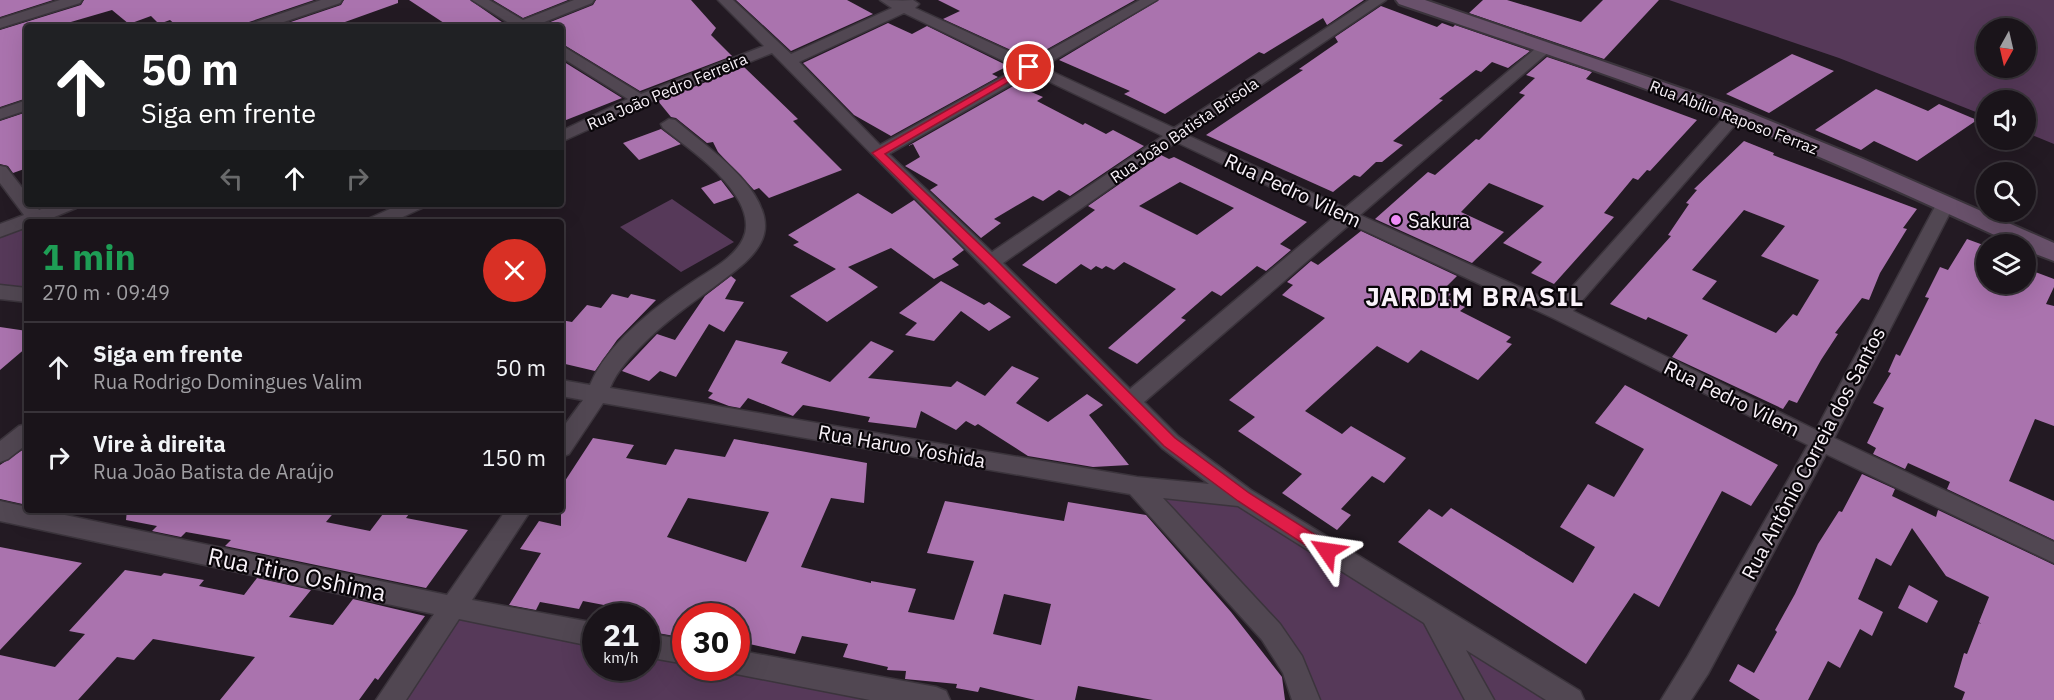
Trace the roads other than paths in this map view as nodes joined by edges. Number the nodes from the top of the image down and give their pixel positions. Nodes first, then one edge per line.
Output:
1 (75, 0) edge
2 (335, 0) edge
3 (479, 0) edge
4 (587, 0) edge
5 (725, 0) edge
6 (1150, 0) edge
7 (1379, 0) edge
8 (1407, 0) edge
9 (904, 3) edge
10 (0, 24) edge
11 (264, 24) edge
12 (519, 24) edge
13 (527, 24) edge
14 (774, 47) junction
15 (1546, 47) junction
16 (564, 52) edge
17 (789, 61) junction
18 (1029, 67) junction
19 (640, 100) junction
20 (24, 106) edge
21 (0, 114) edge
22 (1735, 115) junction
23 (669, 124) dead end
24 (1175, 135) junction
25 (564, 136) edge
26 (878, 153) junction
27 (0, 171) edge
28 (24, 203) edge
29 (1946, 203) junction
30 (27, 207) edge
31 (64, 207) edge
32 (410, 207) edge
33 (1349, 217) junction
34 (36, 219) edge
35 (39, 219) edge
36 (384, 219) edge
37 (24, 224) edge
38 (0, 231) edge
39 (2054, 254) edge
40 (991, 262) junction
41 (0, 292) edge
42 (24, 295) edge
43 (1560, 313) junction
44 (564, 388) edge
45 (597, 394) junction
46 (1129, 402) junction
47 (24, 434) edge
48 (1821, 442) junction
49 (564, 444) edge
50 (0, 453) edge
51 (1137, 486) junction
52 (1243, 497) junction
53 (0, 511) edge
54 (517, 513) edge
55 (2054, 553) edge
56 (453, 607) junction
57 (1433, 616) junction
58 (582, 632) edge
59 (750, 665) edge
60 (390, 700) edge
61 (936, 700) edge
62 (1305, 700) edge
63 (1480, 700) edge
64 (1570, 700) edge
65 (1675, 700) edge

1 - 10 street
2 - 11 street
3 - 12 street
4 - 13 street
5 - 14 street
6 - 18 street
7 - 24 street, Rua João Batista Brisola
8 - 15 street, Rua Abílio Raposo Ferraz
9 - 17 street
9 - 18 street, Rua Pedro Vilem
14 - 17 street
14 - 19 street, Rua João Pedro Ferreira
15 - 22 street, Rua Abílio Raposo Ferraz
15 - 33 street
16 - 19 street
17 - 26 street
18 - 24 street, Rua Pedro Vilem
18 - 26 street
19 - 25 street, Rua João Pedro Ferreira
20 - 21 street
22 - 29 street, Rua Abílio Raposo Ferraz
22 - 43 street
23 - 45 street
24 - 33 street, Rua Pedro Vilem
24 - 40 street, Rua João Batista Brisola
26 - 40 street
27 - 28 street
29 - 39 street, Rua Abílio Raposo Ferraz
29 - 48 street, Rua Antônio Correia dos Santos
30 - 34 street
31 - 35 street
32 - 36 street
33 - 43 street, Rua Pedro Vilem
33 - 46 street
37 - 38 street
40 - 46 street
41 - 42 street
43 - 48 street, Rua Pedro Vilem
44 - 45 street, Rua Haruo Yoshida
45 - 49 street
45 - 51 street, Rua Haruo Yoshida
46 - 52 street
47 - 50 street
48 - 55 street, Rua Pedro Vilem
48 - 65 street, Rua Antônio Correia dos Santos
51 - 52 street, Rua Haruo Yoshida
51 - 62 street
52 - 57 street
53 - 56 street, Rua Itiro Oshima
54 - 56 street
56 - 58 street, Rua Itiro Oshima
56 - 60 street
57 - 63 street
57 - 64 street
59 - 61 street

